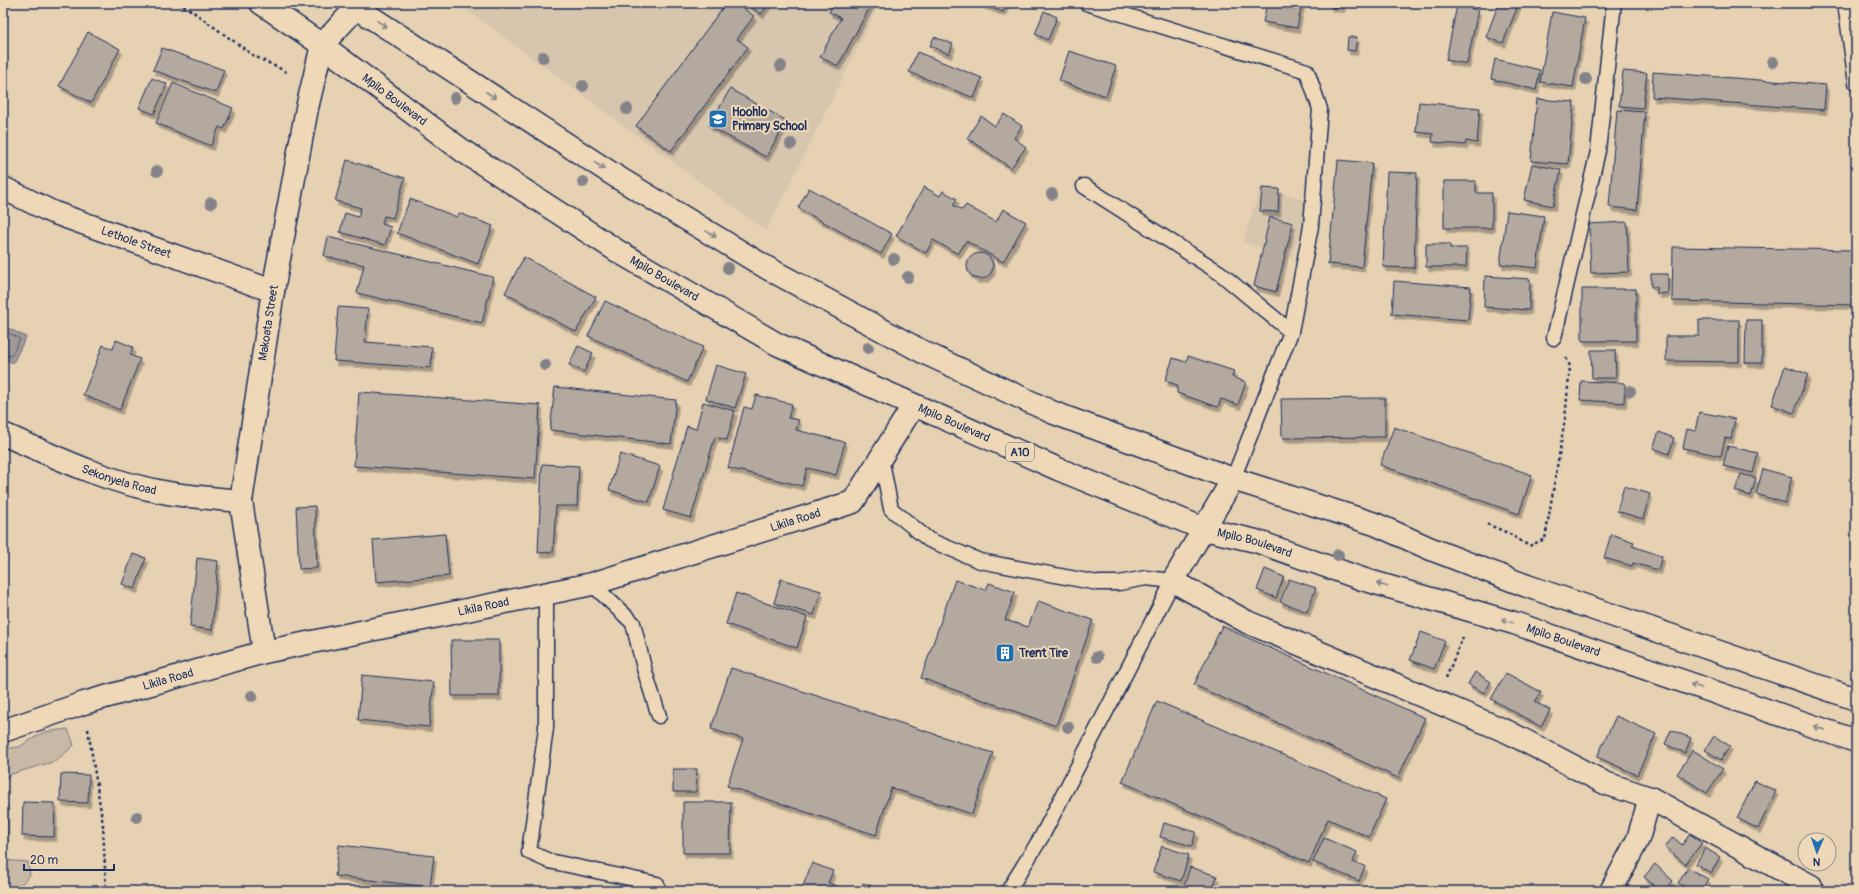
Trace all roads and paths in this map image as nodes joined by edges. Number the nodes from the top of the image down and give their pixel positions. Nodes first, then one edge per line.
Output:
1 (178, 3) edge
2 (261, 3) edge
3 (1086, 3) edge
4 (1614, 3) edge
5 (1845, 3) edge
6 (353, 5) edge
7 (322, 45) junction
8 (1856, 83) edge
9 (313, 84) junction
10 (1084, 186) dead end
11 (3, 188) edge
12 (273, 291) junction
13 (1291, 332) junction
14 (1554, 338) joint
15 (914, 406) junction
16 (3, 434) edge
17 (881, 457) junction
18 (1233, 480) junction
19 (241, 501) junction
20 (1487, 524) dead end
21 (1204, 529) junction
22 (1173, 581) junction
23 (592, 584) junction
24 (546, 593) junction
25 (1458, 633) dead end
26 (264, 652) junction
27 (1856, 699) edge
28 (1436, 702) junction
29 (84, 703) junction
30 (659, 716) dead end
31 (3, 731) edge
32 (1856, 741) edge
33 (1650, 798) junction
34 (1811, 886) dead end
35 (106, 891) edge
36 (657, 891) edge
37 (1008, 891) edge
38 (1611, 891) edge

1 - 9 path
2 - 7 main road, Mpilo Boulevard / A10
3 - 13 lane
4 - 14 lane
5 - 8 lane
6 - 7 main road, Makoata Street
6 -> 18 main road
7 - 9 main road, Makoata Street
7 - 15 main road, Mpilo Boulevard / A10
9 - 12 main road, Makoata Street
10 - 13 lane
11 - 12 main road, Lethole Street
12 - 19 main road, Makoata Street
13 - 18 lane
14 - 20 path
15 - 17 main road, Likila Road
15 - 21 main road, Mpilo Boulevard / A10
16 - 19 main road, Sekonyela Road
17 - 22 lane
17 - 23 main road, Likila Road
18 - 21 main road
18 - 27 main road
19 - 26 main road, Makoata Street
21 - 22 main road
32 -> 21 main road, Mpilo Boulevard / A10
22 - 28 main road
22 - 37 lane
23 - 24 main road, Likila Road
23 - 30 lane
24 - 26 main road, Likila Road
24 - 36 lane
25 - 28 path
26 - 29 main road, Likila Road
28 - 33 main road
29 - 31 main road, Likila Road
29 - 35 path
33 - 34 main road
33 - 38 main road

